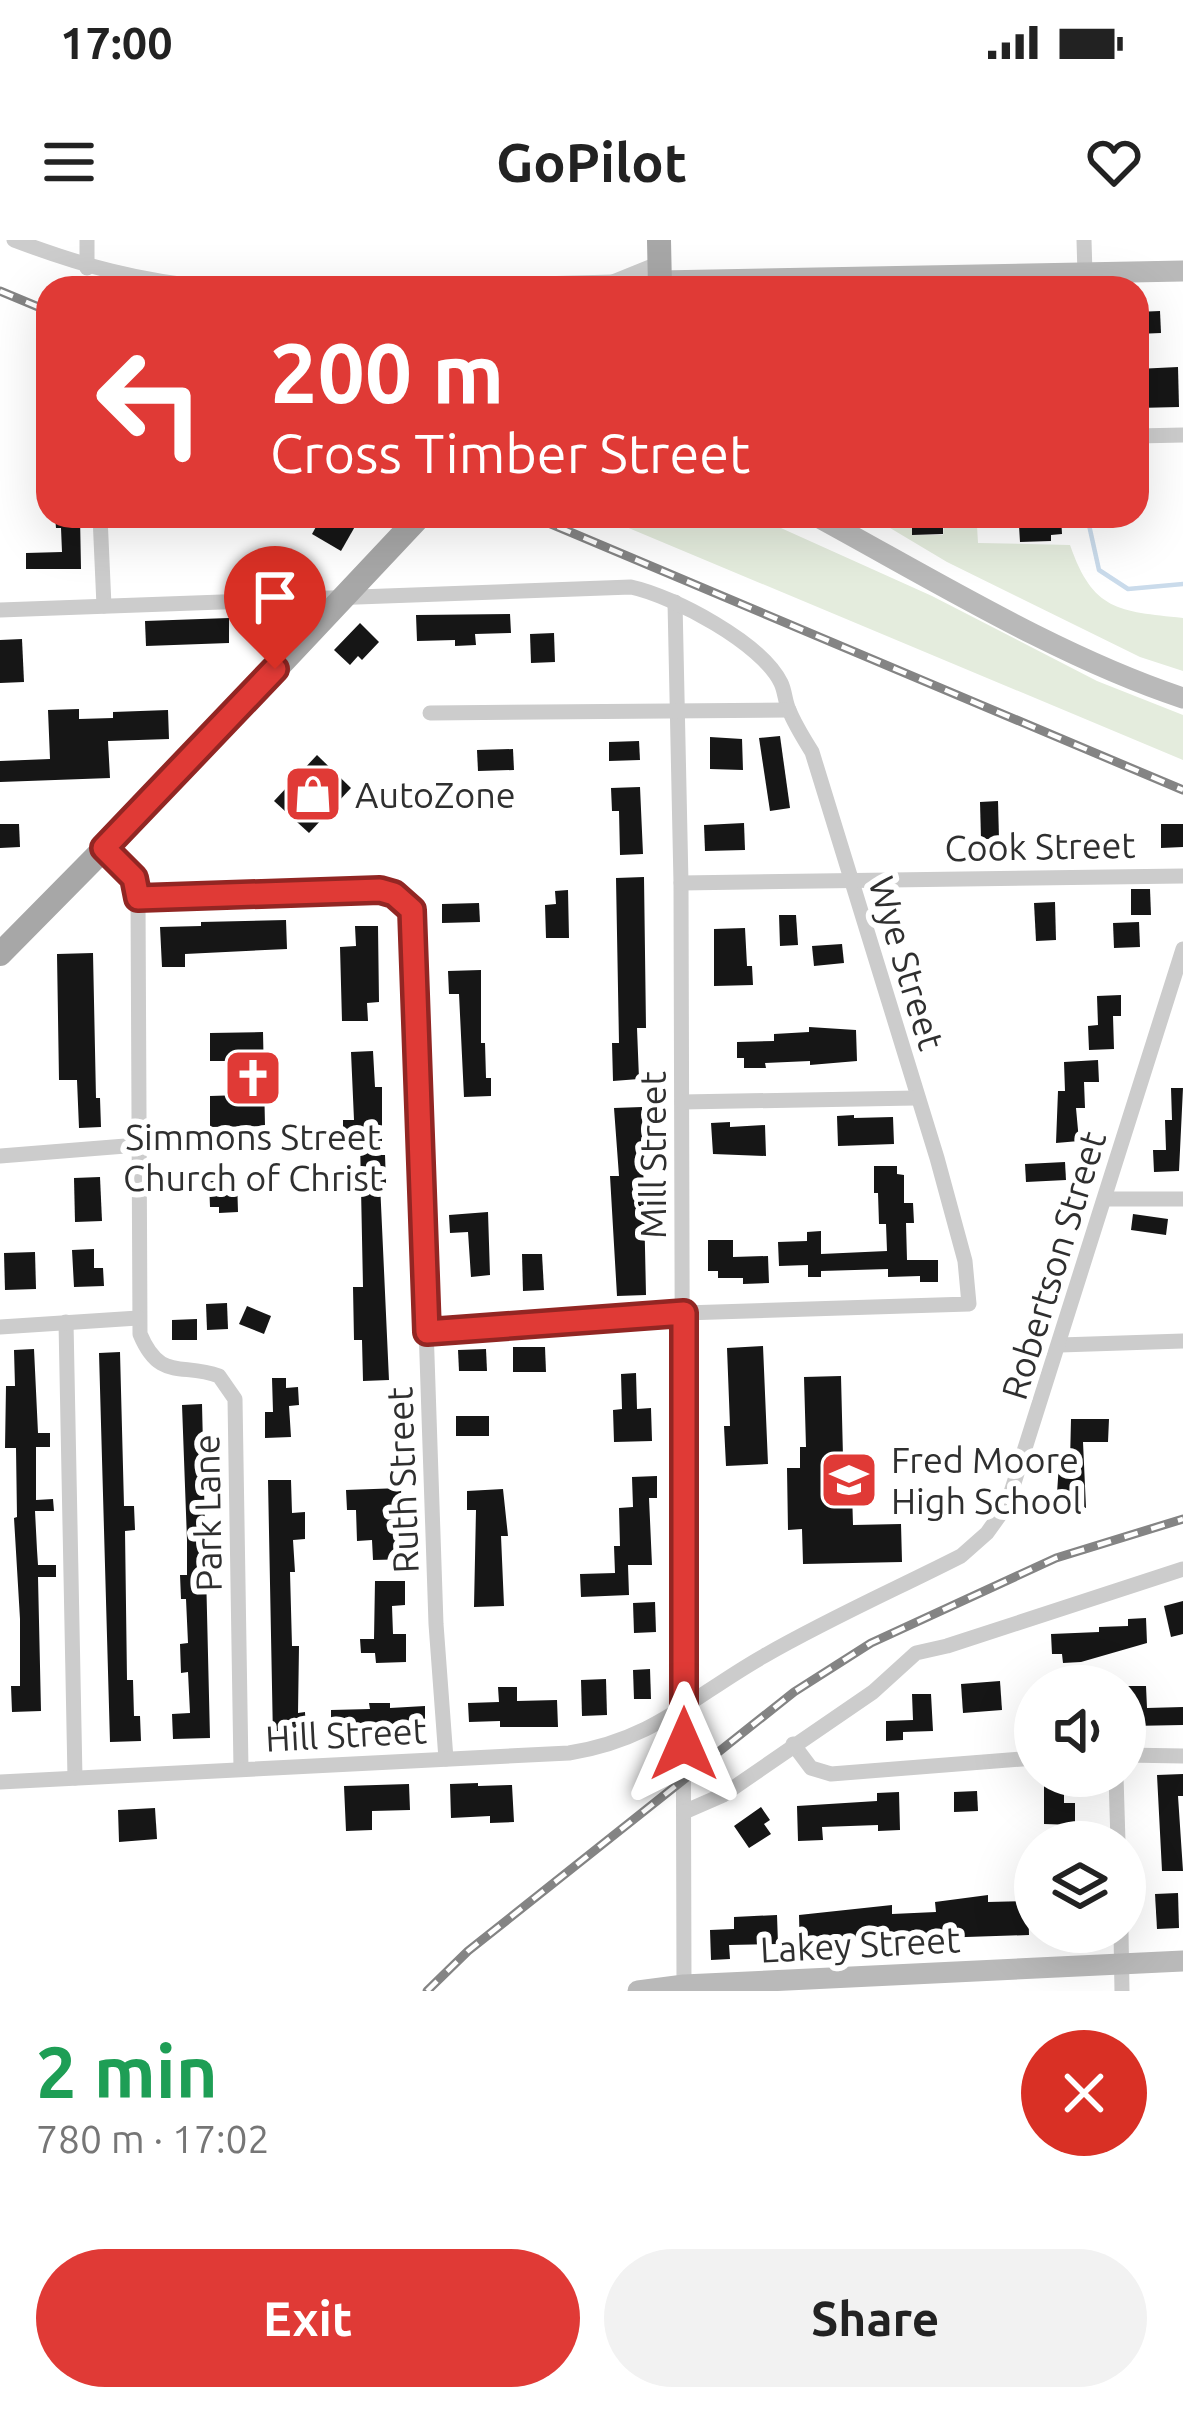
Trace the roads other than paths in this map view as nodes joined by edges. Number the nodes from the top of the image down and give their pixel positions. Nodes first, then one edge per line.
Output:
1 (14, 240) edge
2 (87, 240) edge
3 (1084, 240) edge
4 (87, 268) junction
5 (660, 268) edge
6 (1183, 271) edge
7 (1085, 274) junction
8 (125, 276) edge
9 (1183, 435) edge
10 (1149, 436) edge
11 (101, 528) edge
12 (408, 528) edge
13 (839, 528) edge
14 (344, 595) junction
15 (675, 602) junction
16 (104, 606) junction
17 (0, 610) edge
18 (1183, 698) edge
19 (789, 710) junction
20 (680, 712) junction
21 (430, 713) dead end
22 (104, 848) junction
23 (1183, 876) edge
24 (850, 881) junction
25 (681, 883) junction
26 (138, 898) junction
27 (1183, 950) edge
28 (0, 955) edge
29 (916, 1098) junction
30 (682, 1102) junction
31 (138, 1145) junction
32 (0, 1156) edge
33 (1106, 1199) junction
34 (1183, 1199) edge
35 (684, 1313) junction
36 (138, 1318) junction
37 (66, 1322) junction
38 (0, 1327) edge
39 (427, 1332) junction
40 (1183, 1341) edge
41 (1060, 1345) junction
42 (1183, 1569) edge
43 (684, 1708) junction
44 (793, 1744) junction
45 (1146, 1755) edge
46 (1183, 1756) edge
47 (446, 1759) junction
48 (1014, 1760) edge
49 (241, 1769) junction
50 (75, 1778) junction
51 (0, 1782) edge
52 (684, 1812) junction
53 (1121, 1953) edge
54 (1183, 1961) edge
55 (1121, 1965) junction
56 (684, 1988) edge
57 (638, 1991) edge
58 (1122, 1991) edge

1 - 4 street
2 - 4 street
3 - 7 street
4 - 8 street
5 - 7 main road
6 - 7 main road
9 - 10 street
11 - 16 street
12 - 14 main road
13 - 18 main road
14 - 15 street
14 - 16 street
14 - 22 main road
15 - 19 street, Wye Street
15 - 20 street, Mill Street
16 - 17 street
19 - 20 street
19 - 24 street, Wye Street
20 - 21 street
20 - 25 street, Mill Street
22 - 26 street
22 - 28 main road
23 - 24 street, Cook Street
24 - 25 street, Cook Street
24 - 29 street, Wye Street
25 - 30 street, Mill Street
26 - 31 street
26 - 39 street, Ruth Street
27 - 33 street, Robertson Street
29 - 30 street
29 - 35 street, Wye Street
30 - 35 street, Mill Street
31 - 32 street
31 - 36 street
33 - 34 street
33 - 41 street, Robertson Street
35 - 39 street
35 - 43 street, Mill Street
36 - 37 street
36 - 49 street, Park Lane
37 - 38 street
37 - 50 street
39 - 47 street, Ruth Street
40 - 41 street
41 - 43 street, Robertson Street
42 - 44 street
43 - 47 street, Hill Street
43 - 52 street, Mill Street
44 - 48 street
44 - 52 street
45 - 46 street
47 - 49 street, Hill Street
49 - 50 street, Hill Street
50 - 51 street, Hill Street
52 - 56 street, Mill Street
53 - 55 street
54 - 55 main road, Lakey Street
55 - 56 main road, Lakey Street
55 - 58 street
56 - 57 main road, Lakey Street

